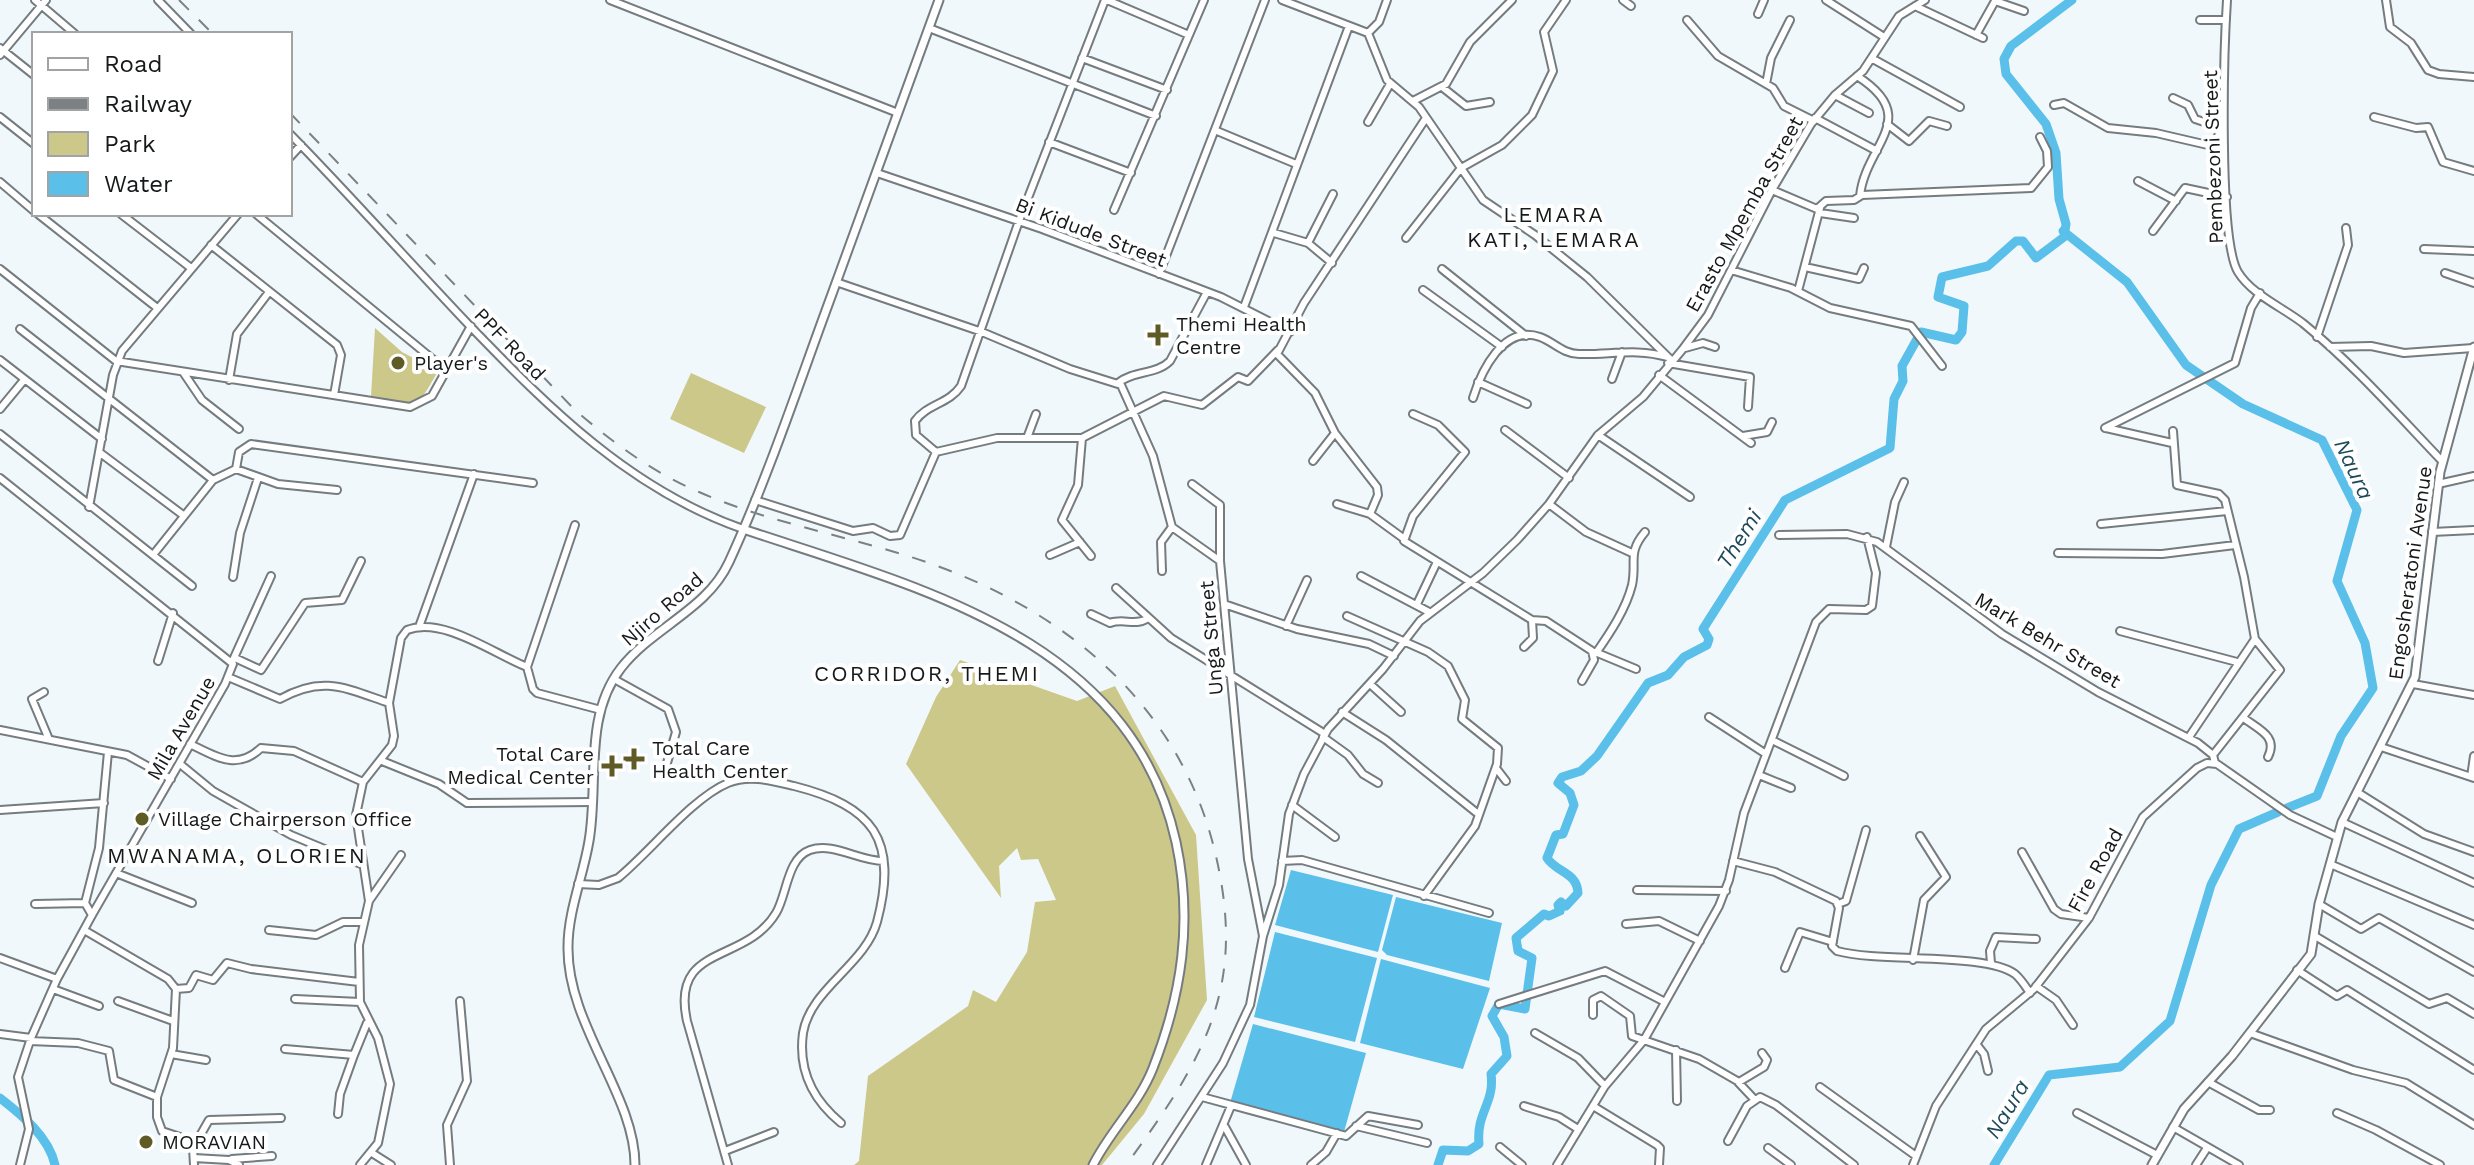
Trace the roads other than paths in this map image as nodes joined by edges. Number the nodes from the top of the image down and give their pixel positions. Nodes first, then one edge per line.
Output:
1 (158, 0) edge
2 (610, 0) edge
3 (939, 0) edge
4 (1106, 0) edge
5 (1204, 0) edge
6 (1265, 0) edge
7 (1282, 0) edge
8 (1387, 0) edge
9 (1512, 0) edge
10 (1566, 0) edge
11 (1623, 0) edge
12 (1764, 0) edge
13 (1826, 0) edge
14 (1925, 0) edge
15 (2227, 0) edge
16 (2386, 0) edge
17 (41, 2) edge
18 (1631, 6) dead end
19 (1915, 6) junction
20 (2024, 11) dead end
21 (1758, 14) dead end
22 (1687, 20) dead end
23 (1790, 20) dead end
24 (2200, 20) dead end
25 (2226, 20) junction
26 (1349, 26) junction
27 (929, 28) junction
28 (73, 32) edge
29 (189, 32) edge
30 (1368, 33) junction
31 (1189, 35) junction
32 (1884, 37) junction
33 (1, 51) edge
34 (1082, 58) junction
35 (1873, 59) junction
36 (32, 74) edge
37 (1857, 76) junction
38 (2474, 77) edge
39 (1390, 84) junction
40 (1766, 84) junction
41 (1071, 85) junction
42 (1442, 87) junction
43 (1167, 90) junction
44 (1835, 95) junction
45 (2173, 98) dead end
46 (1413, 101) junction
47 (1490, 102) dead end
48 (2054, 105) dead end
49 (1960, 107) dead end
50 (898, 113) junction
51 (1869, 113) dead end
52 (1156, 116) junction
53 (0, 117) edge
54 (2374, 117) dead end
55 (1426, 118) junction
56 (1814, 120) junction
57 (1368, 122) dead end
58 (1887, 124) junction
59 (1947, 126) dead end
60 (2223, 126) junction
61 (1217, 131) junction
62 (292, 136) edge
63 (2040, 137) dead end
64 (32, 142) edge
65 (1049, 142) junction
66 (301, 145) junction
67 (1877, 151) junction
68 (292, 155) edge
69 (1296, 164) junction
70 (1461, 168) junction
71 (2474, 171) edge
72 (877, 173) junction
73 (1131, 173) junction
74 (2138, 181) dead end
75 (0, 182) edge
76 (1772, 190) junction
77 (1333, 194) dead end
78 (1860, 196) junction
79 (2227, 197) junction
80 (2176, 201) junction
81 (32, 209) edge
82 (1114, 210) dead end
83 (1820, 211) junction
84 (41, 216) edge
85 (124, 216) edge
86 (236, 216) edge
87 (258, 216) edge
88 (1854, 218) dead end
89 (1019, 221) junction
90 (2346, 228) dead end
91 (2153, 231) dead end
92 (1274, 233) junction
93 (1406, 238) dead end
94 (1308, 243) junction
95 (211, 245) junction
96 (2424, 249) dead end
97 (2474, 251) edge
98 (1332, 263) junction
99 (1805, 267) junction
100 (191, 268) junction
101 (1864, 268) dead end
102 (0, 269) edge
103 (1442, 269) dead end
104 (1731, 270) junction
105 (2445, 273) dead end
106 (1159, 274) junction
107 (836, 282) junction
108 (2474, 283) edge
109 (1423, 290) dead end
110 (1798, 291) junction
111 (269, 292) junction
112 (1207, 292) junction
113 (2260, 293) junction
114 (156, 307) junction
115 (1244, 307) junction
116 (471, 326) junction
117 (20, 329) dead end
118 (982, 332) junction
119 (1290, 332) junction
120 (1526, 336) junction
121 (2317, 337) junction
122 (1502, 347) junction
123 (1715, 347) dead end
124 (2329, 347) junction
125 (2474, 348) edge
126 (1279, 349) junction
127 (1682, 350) junction
128 (1622, 352) junction
129 (0, 360) edge
130 (1669, 360) junction
131 (116, 361) junction
132 (2471, 364) edge
133 (1942, 366) dead end
134 (446, 370) junction
135 (183, 372) junction
136 (1659, 375) junction
137 (1612, 379) dead end
138 (24, 380) junction
139 (229, 380) junction
140 (1478, 382) junction
141 (1118, 383) junction
142 (334, 395) junction
143 (1473, 398) dead end
144 (109, 399) junction
145 (1527, 404) dead end
146 (1748, 407) dead end
147 (0, 409) edge
148 (1036, 414) dead end
149 (1413, 414) dead end
150 (1132, 415) junction
151 (1772, 422) dead end
152 (239, 429) dead end
153 (1505, 430) dead end
154 (2173, 431) dead end
155 (1335, 433) junction
156 (0, 434) edge
157 (1598, 435) junction
158 (1743, 436) junction
159 (1027, 438) junction
160 (1082, 438) junction
161 (102, 439) junction
162 (1751, 443) dead end
163 (2172, 443) junction
164 (99, 452) junction
165 (936, 452) junction
166 (1313, 461) dead end
167 (2442, 461) junction
168 (236, 469) junction
169 (474, 474) junction
170 (2474, 476) edge
171 (0, 478) edge
172 (258, 478) junction
173 (1569, 478) junction
174 (213, 480) junction
175 (1904, 482) dead end
176 (533, 483) dead end
177 (1192, 484) dead end
178 (2438, 484) junction
179 (337, 490) dead end
180 (1690, 497) dead end
181 (755, 500) junction
182 (1337, 504) dead end
183 (1549, 504) junction
184 (89, 507) junction
185 (2227, 511) junction
186 (1370, 514) junction
187 (183, 515) junction
188 (2101, 524) dead end
189 (575, 525) dead end
190 (1172, 527) junction
191 (743, 529) junction
192 (2474, 530) edge
193 (1645, 532) dead end
194 (2432, 532) junction
195 (1779, 535) dead end
196 (1867, 537) junction
197 (1403, 538) junction
198 (1080, 542) junction
199 (2235, 545) junction
200 (1886, 547) junction
201 (1632, 553) junction
202 (2058, 553) dead end
203 (153, 555) junction
204 (1050, 555) dead end
205 (1091, 556) dead end
206 (361, 561) dead end
207 (1220, 561) junction
208 (1436, 564) junction
209 (1162, 571) dead end
210 (271, 576) dead end
211 (1361, 576) dead end
212 (233, 577) dead end
213 (1307, 580) dead end
214 (1469, 582) junction
215 (192, 586) dead end
216 (1116, 588) dead end
217 (1224, 604) junction
218 (1417, 604) junction
219 (1429, 612) junction
220 (173, 613) junction
221 (1091, 614) dead end
222 (1347, 616) dead end
223 (1147, 619) junction
224 (1532, 620) junction
225 (1286, 626) junction
226 (419, 627) junction
227 (2120, 631) dead end
228 (2255, 639) junction
229 (1404, 643) junction
230 (1524, 647) dead end
231 (1594, 652) junction
232 (1394, 656) junction
233 (233, 660) junction
234 (158, 661) dead end
235 (2237, 662) junction
236 (527, 667) junction
237 (1636, 669) dead end
238 (1231, 676) junction
239 (228, 677) junction
240 (614, 679) junction
241 (1582, 681) dead end
242 (1370, 684) junction
243 (2413, 684) junction
244 (44, 692) dead end
245 (2474, 695) edge
246 (389, 703) junction
247 (601, 710) junction
248 (1342, 712) junction
249 (1401, 712) dead end
250 (1709, 717) dead end
251 (2245, 719) junction
252 (0, 730) edge
253 (1324, 736) junction
254 (48, 737) junction
255 (2189, 737) junction
256 (1772, 740) junction
257 (190, 744) junction
258 (2381, 747) junction
259 (108, 752) junction
260 (1766, 754) junction
261 (2213, 755) junction
262 (2474, 756) edge
263 (2268, 757) dead end
264 (382, 761) junction
265 (667, 763) dead end
266 (2215, 763) junction
267 (180, 764) junction
268 (1496, 768) junction
269 (1759, 775) junction
270 (1844, 776) dead end
271 (2472, 777) edge
272 (171, 779) junction
273 (1506, 781) dead end
274 (363, 782) junction
275 (1378, 783) dead end
276 (1791, 788) dead end
277 (2357, 792) junction
278 (593, 802) junction
279 (104, 803) junction
280 (1292, 805) junction
281 (0, 810) edge
282 (1477, 813) junction
283 (2342, 822) junction
284 (1866, 830) dead end
285 (1920, 836) dead end
286 (1335, 837) dead end
287 (2337, 837) junction
288 (2022, 852) dead end
289 (2474, 852) edge
290 (401, 855) dead end
291 (883, 861) junction
292 (1282, 861) junction
293 (1733, 861) junction
294 (2330, 864) junction
295 (363, 865) junction
296 (116, 873) junction
297 (2474, 883) edge
298 (578, 884) junction
299 (1637, 890) dead end
300 (1726, 891) junction
301 (1424, 896) junction
302 (369, 901) junction
303 (85, 903) junction
304 (192, 903) dead end
305 (35, 904) dead end
306 (1838, 904) junction
307 (2319, 904) junction
308 (1489, 913) dead end
309 (92, 915) junction
310 (2089, 918) junction
311 (362, 922) junction
312 (1626, 924) dead end
313 (2474, 925) edge
314 (84, 930) junction
315 (269, 930) dead end
316 (1263, 936) junction
317 (2315, 936) junction
318 (2036, 939) dead end
319 (1700, 941) junction
320 (1833, 942) junction
321 (0, 958) edge
322 (1913, 960) junction
323 (1991, 963) junction
324 (1785, 968) dead end
325 (2297, 970) junction
326 (2474, 972) edge
327 (57, 979) junction
328 (359, 982) junction
329 (2036, 986) junction
330 (53, 989) junction
331 (176, 989) junction
332 (2030, 993) junction
333 (295, 999) dead end
334 (118, 1001) dead end
335 (460, 1001) dead end
336 (360, 1002) junction
337 (1665, 1002) junction
338 (1499, 1004) dead end
339 (99, 1006) dead end
340 (2474, 1014) edge
341 (1593, 1015) dead end
342 (173, 1021) junction
343 (367, 1022) junction
344 (2073, 1025) dead end
345 (1535, 1033) dead end
346 (2250, 1033) junction
347 (0, 1034) edge
348 (31, 1040) junction
349 (1644, 1040) junction
350 (1977, 1045) junction
351 (285, 1049) dead end
352 (1676, 1050) junction
353 (1762, 1053) dead end
354 (171, 1054) junction
355 (354, 1055) junction
356 (206, 1060) dead end
357 (2474, 1070) edge
358 (1988, 1071) dead end
359 (1738, 1081) junction
360 (2208, 1082) junction
361 (1605, 1086) junction
362 (1820, 1087) dead end
363 (157, 1097) junction
364 (1202, 1097) junction
365 (1754, 1099) junction
366 (1677, 1101) dead end
367 (1231, 1106) junction
368 (1524, 1106) dead end
369 (1593, 1106) junction
370 (2270, 1110) dead end
371 (2077, 1113) dead end
372 (2337, 1113) dead end
373 (338, 1114) dead end
374 (281, 1118) dead end
375 (841, 1123) dead end
376 (1418, 1125) dead end
377 (2474, 1125) edge
378 (1356, 1126) junction
379 (1225, 1127) junction
380 (2173, 1127) junction
381 (1578, 1129) junction
382 (774, 1132) dead end
383 (1337, 1133) junction
384 (1728, 1141) dead end
385 (1427, 1143) dead end
386 (1500, 1147) dead end
387 (193, 1148) junction
388 (1768, 1148) dead end
389 (2207, 1148) junction
390 (725, 1151) junction
391 (372, 1153) junction
392 (2157, 1155) junction
393 (272, 1156) dead end
394 (1916, 1156) junction
395 (229, 1160) junction
396 (194, 1161) edge
397 (1160, 1163) edge
398 (20, 1165) edge
399 (239, 1165) edge
400 (360, 1165) edge
401 (391, 1165) edge
402 (450, 1165) edge
403 (635, 1165) edge
404 (728, 1165) edge
405 (1093, 1165) edge
406 (1206, 1165) edge
407 (1246, 1165) edge
408 (1312, 1165) edge
409 (1522, 1165) edge
410 (1557, 1165) edge
411 (1659, 1165) edge
412 (1791, 1165) edge
413 (1854, 1165) edge
414 (1913, 1165) edge
415 (2152, 1165) edge
416 (2196, 1165) edge
417 (2239, 1165) edge
418 (2440, 1165) edge

1 - 29 street
2 - 50 street
3 - 27 street, Njiro Road
4 - 31 street
4 - 34 street
5 - 31 street
6 - 61 street
7 - 26 street
8 - 30 street
9 - 42 street
10 - 70 street
11 - 18 street
12 - 21 street
13 - 32 street
14 - 19 street, Erasto Mpemba Street
15 - 25 street, Pembezoni Street
16 - 38 street
17 - 28 street
17 - 33 street
19 - 20 street
19 - 32 street, Erasto Mpemba Street
22 - 40 street
23 - 40 street
24 - 25 street
25 - 60 street, Pembezoni Street
26 - 30 street
26 - 69 street
27 - 41 street
27 - 50 street, Njiro Road
30 - 39 street
31 - 43 street
32 - 35 street, Erasto Mpemba Street
33 - 36 street
34 - 41 street
34 - 43 street
35 - 37 street, Erasto Mpemba Street
35 - 49 street
37 - 44 street, Erasto Mpemba Street
37 - 58 street
39 - 46 street
39 - 57 street
40 - 56 street
41 - 52 street
41 - 65 street
42 - 46 street
42 - 47 street
43 - 52 street
44 - 51 street
44 - 56 street, Erasto Mpemba Street
45 - 60 street
46 - 55 street
48 - 60 street
50 - 72 street, Njiro Road
52 - 73 street
53 - 64 street
54 - 71 street
55 - 70 street
55 - 98 street
56 - 67 street
56 - 76 street, Erasto Mpemba Street
58 - 59 street
58 - 67 street
60 - 79 street, Pembezoni Street
61 - 69 street
61 - 106 street
62 - 66 street, PPF Road
63 - 78 street
65 - 73 street
65 - 89 street
66 - 68 street
66 - 116 street, PPF Road
67 - 78 street
69 - 92 street
70 - 93 street
70 - 130 street
72 - 89 street, Bi Kidude Street
72 - 107 street, Njiro Road
73 - 82 street
74 - 80 street
75 - 81 street
76 - 83 street
76 - 104 street, Erasto Mpemba Street
77 - 94 street
78 - 83 street
79 - 80 street
79 - 113 street, Pembezoni Street
80 - 91 street
83 - 88 street
83 - 99 street
84 - 114 street
85 - 100 street
86 - 95 street
87 - 134 street
89 - 106 street, Bi Kidude Street
89 - 118 street
90 - 121 street
92 - 94 street
92 - 115 street
94 - 98 street
95 - 100 street
95 - 111 street
96 - 97 street
98 - 119 street
99 - 101 street
99 - 110 street
100 - 114 street
102 - 131 street
103 - 120 street
104 - 110 street
104 - 127 street, Erasto Mpemba Street
105 - 108 street
106 - 112 street, Bi Kidude Street
107 - 118 street
107 - 181 street, Njiro Road
109 - 122 street
110 - 133 street
111 - 139 street
111 - 142 street
112 - 115 street, Bi Kidude Street
112 - 141 street
113 - 121 street, Pembezoni Street
113 - 163 street
114 - 131 street
115 - 119 street, Bi Kidude Street
116 - 134 street
116 - 191 street, PPF Road
117 - 144 street
118 - 141 street
118 - 165 street
119 - 126 street
120 - 122 street
120 - 128 street
121 - 124 street, Pembezoni Street
122 - 140 street
123 - 127 street
124 - 125 street
124 - 167 street, Pembezoni Street
125 - 132 street, Engosheratoni Avenue
126 - 150 street
126 - 155 street
127 - 130 street, Erasto Mpemba Street
128 - 130 street
128 - 137 street
129 - 138 street
130 - 136 street, Erasto Mpemba Street
130 - 146 street
131 - 135 street
131 - 144 street
132 - 167 street, Engosheratoni Avenue
134 - 142 street
135 - 139 street
135 - 152 street
136 - 157 street, Erasto Mpemba Street
136 - 158 street
138 - 147 street
138 - 161 street
139 - 142 street
140 - 143 street
140 - 145 street
141 - 150 street
144 - 161 street
144 - 174 street
148 - 159 street
149 - 197 street
150 - 160 street
150 - 190 street
151 - 158 street
153 - 173 street
154 - 163 street
155 - 166 street
155 - 186 street
156 - 184 street
157 - 173 street, Erasto Mpemba Street
157 - 180 street
158 - 162 street
159 - 160 street
159 - 165 street
160 - 198 street
161 - 164 street
163 - 185 street
164 - 184 street
164 - 187 street
165 - 181 street
167 - 178 street, Engosheratoni Avenue
168 - 169 street
168 - 172 street
168 - 174 street
169 - 176 street
169 - 226 street
170 - 178 street
171 - 220 street, Mila Avenue
172 - 179 street
172 - 212 street
173 - 183 street, Erasto Mpemba Street
174 - 187 street
175 - 200 street
177 - 207 street
178 - 194 street, Engosheratoni Avenue
181 - 191 street, Njiro Road
182 - 186 street
183 - 201 street
183 - 214 street, Erasto Mpemba Street
184 - 203 street
185 - 188 street
185 - 199 street
186 - 197 street
187 - 203 street
189 - 236 street
190 - 207 street, Unga Street
190 - 209 street
191 - 240 street, Njiro Road
191 - 405 street
192 - 194 street
193 - 201 street
194 - 243 street, Engosheratoni Avenue
195 - 196 street
196 - 200 street, Mark Behr Street
196 - 256 street
197 - 208 street
198 - 204 street
198 - 205 street
199 - 202 street
199 - 228 street
200 - 255 street, Mark Behr Street
201 - 231 street
203 - 215 street
206 - 233 street
207 - 217 street, Unga Street
208 - 214 street
208 - 218 street
210 - 233 street
211 - 218 street
213 - 225 street
214 - 219 street, Erasto Mpemba Street
214 - 224 street
216 - 223 street
217 - 225 street
217 - 238 street, Unga Street
218 - 219 street
219 - 229 street, Erasto Mpemba Street
220 - 233 street, Mila Avenue
220 - 234 street
221 - 223 street
222 - 229 street
223 - 238 street
224 - 230 street
224 - 231 street
225 - 232 street
226 - 236 street
226 - 246 street
227 - 235 street
228 - 235 street
228 - 251 street
229 - 232 street, Erasto Mpemba Street
229 - 268 street
231 - 237 street
231 - 241 street
232 - 242 street, Erasto Mpemba Street
233 - 239 street, Mila Avenue
235 - 255 street
236 - 247 street
238 - 253 street
238 - 316 street, Unga Street
239 - 246 street
239 - 257 street, Mila Avenue
240 - 247 street, Njiro Road
240 - 265 street
242 - 248 street, Erasto Mpemba Street
242 - 249 street
243 - 245 street
243 - 258 street, Engosheratoni Avenue
244 - 254 street
246 - 264 street
247 - 278 street, Njiro Road
248 - 253 street, Erasto Mpemba Street
248 - 282 street
250 - 260 street
251 - 261 street
251 - 263 street
252 - 254 street
253 - 275 street
253 - 280 street, Erasto Mpemba Street
254 - 259 street
255 - 261 street, Mark Behr Street
256 - 260 street
256 - 270 street
257 - 267 street, Mila Avenue
257 - 274 street
258 - 271 street
258 - 277 street, Engosheratoni Avenue
259 - 272 street
259 - 279 street
260 - 269 street
261 - 266 street
262 - 271 street
264 - 274 street
264 - 278 street
266 - 287 street
266 - 310 street, Fire Road
267 - 272 street, Mila Avenue
267 - 295 street
268 - 273 street
268 - 282 street
269 - 276 street
269 - 293 street
272 - 296 street, Mila Avenue
274 - 295 street
277 - 283 street, Engosheratoni Avenue
277 - 289 street
278 - 298 street, Njiro Road
279 - 281 street
279 - 303 street
280 - 286 street
280 - 292 street, Erasto Mpemba Street
282 - 301 street
283 - 287 street, Engosheratoni Avenue
283 - 297 street
284 - 306 street
285 - 322 street
287 - 294 street, Engosheratoni Avenue
288 - 310 street
290 - 302 street
291 - 298 street
291 - 375 street
291 - 390 street
292 - 301 street
292 - 316 street, Erasto Mpemba Street
293 - 300 street
293 - 306 street
294 - 307 street, Engosheratoni Avenue
294 - 313 street
295 - 302 street
296 - 304 street
296 - 309 street, Mila Avenue
298 - 403 street, Njiro Road
299 - 300 street
300 - 319 street
301 - 308 street
302 - 311 street
303 - 305 street
303 - 309 street
306 - 320 street
307 - 317 street, Engosheratoni Avenue
307 - 326 street
309 - 314 street, Mila Avenue
310 - 329 street, Fire Road
311 - 315 street
311 - 328 street
312 - 319 street
314 - 327 street, Mila Avenue
314 - 331 street
316 - 364 street, Erasto Mpemba Street
317 - 325 street, Engosheratoni Avenue
317 - 340 street
318 - 323 street
319 - 337 street
320 - 322 street
320 - 324 street
321 - 327 street
322 - 323 street
323 - 332 street
325 - 346 street, Engosheratoni Avenue
325 - 357 street
327 - 330 street, Mila Avenue
328 - 331 street
328 - 336 street
329 - 332 street, Fire Road
329 - 344 street
330 - 339 street
330 - 348 street, Mila Avenue
331 - 342 street
332 - 350 street, Fire Road
333 - 336 street
334 - 342 street
335 - 402 street
336 - 343 street
337 - 338 street
337 - 349 street
341 - 349 street
342 - 354 street
343 - 355 street
343 - 391 street
345 - 361 street
346 - 360 street, Engosheratoni Avenue
346 - 377 street
347 - 348 street
348 - 363 street
348 - 398 street, Mila Avenue
349 - 352 street
349 - 361 street
350 - 358 street
350 - 394 street, Fire Road
351 - 355 street
352 - 359 street
352 - 366 street
353 - 359 street
354 - 356 street
354 - 363 street
355 - 373 street
359 - 365 street
360 - 370 street
360 - 380 street, Engosheratoni Avenue
361 - 369 street
362 - 394 street
363 - 387 street
364 - 367 street
364 - 397 street, Erasto Mpemba Street
365 - 384 street
365 - 413 street
367 - 379 street
367 - 383 street
368 - 381 street
369 - 381 street
369 - 411 street
371 - 392 street
372 - 418 street
374 - 387 street
376 - 378 street
378 - 383 street
378 - 385 street
379 - 406 street
379 - 407 street
380 - 389 street
380 - 392 street, Engosheratoni Avenue
381 - 410 street
382 - 390 street
383 - 408 street
386 - 409 street
387 - 396 street
388 - 412 street
389 - 416 street
389 - 417 street
390 - 404 street
391 - 400 street
391 - 401 street
392 - 415 street, Engosheratoni Avenue
393 - 395 street
394 - 414 street, Fire Road
395 - 396 street
395 - 399 street

